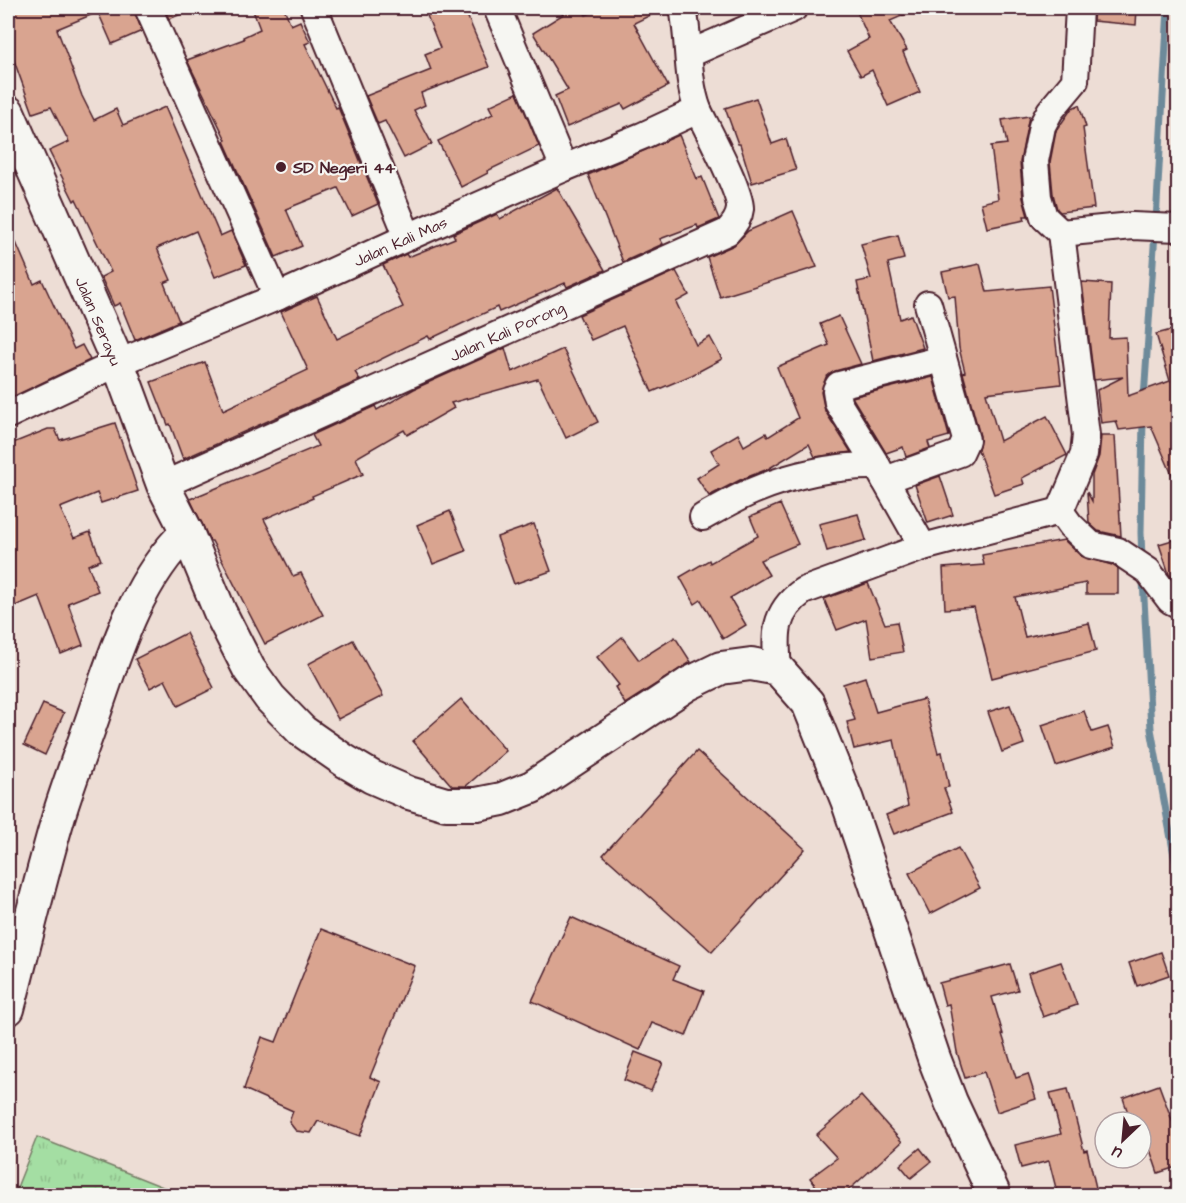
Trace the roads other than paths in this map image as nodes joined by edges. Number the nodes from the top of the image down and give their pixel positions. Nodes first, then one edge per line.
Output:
1 (148, 8) edge
2 (314, 8) edge
3 (497, 8) edge
4 (683, 8) edge
5 (794, 8) edge
6 (1079, 8) edge
7 (689, 54) junction
8 (698, 110) junction
9 (8, 112) edge
10 (564, 168) junction
11 (1178, 228) edge
12 (1060, 233) junction
13 (408, 237) junction
14 (277, 297) junction
15 (928, 304) dead end
16 (943, 359) junction
17 (117, 363) junction
18 (8, 415) edge
19 (881, 473) junction
20 (163, 485) junction
21 (1060, 511) junction
22 (703, 517) dead end
23 (187, 532) junction
24 (923, 547) junction
25 (1179, 604) edge
26 (778, 669) junction
27 (8, 1009) edge
28 (995, 1196) edge

1 - 14 street
2 - 13 street
3 - 10 street
4 - 7 street
5 - 7 street
6 - 12 street
7 - 8 street
8 - 10 street, Jalan Kali Mas
8 - 20 street, Jalan Kali Porong
9 - 17 street, Jalan Serayu
10 - 13 street, Jalan Kali Mas
11 - 12 street
12 - 21 street
13 - 14 street, Jalan Kali Mas
14 - 17 street, Jalan Kali Mas
15 - 16 street
16 - 19 street
16 - 19 street
17 - 18 street, Jalan Kali Mas
17 - 20 street, Jalan Serayu
19 - 22 street
19 - 24 street
20 - 23 street, Jalan Serayu
21 - 24 street
21 - 25 street
23 - 26 street, Jalan Serayu
23 - 27 street
24 - 26 street
26 - 28 street

